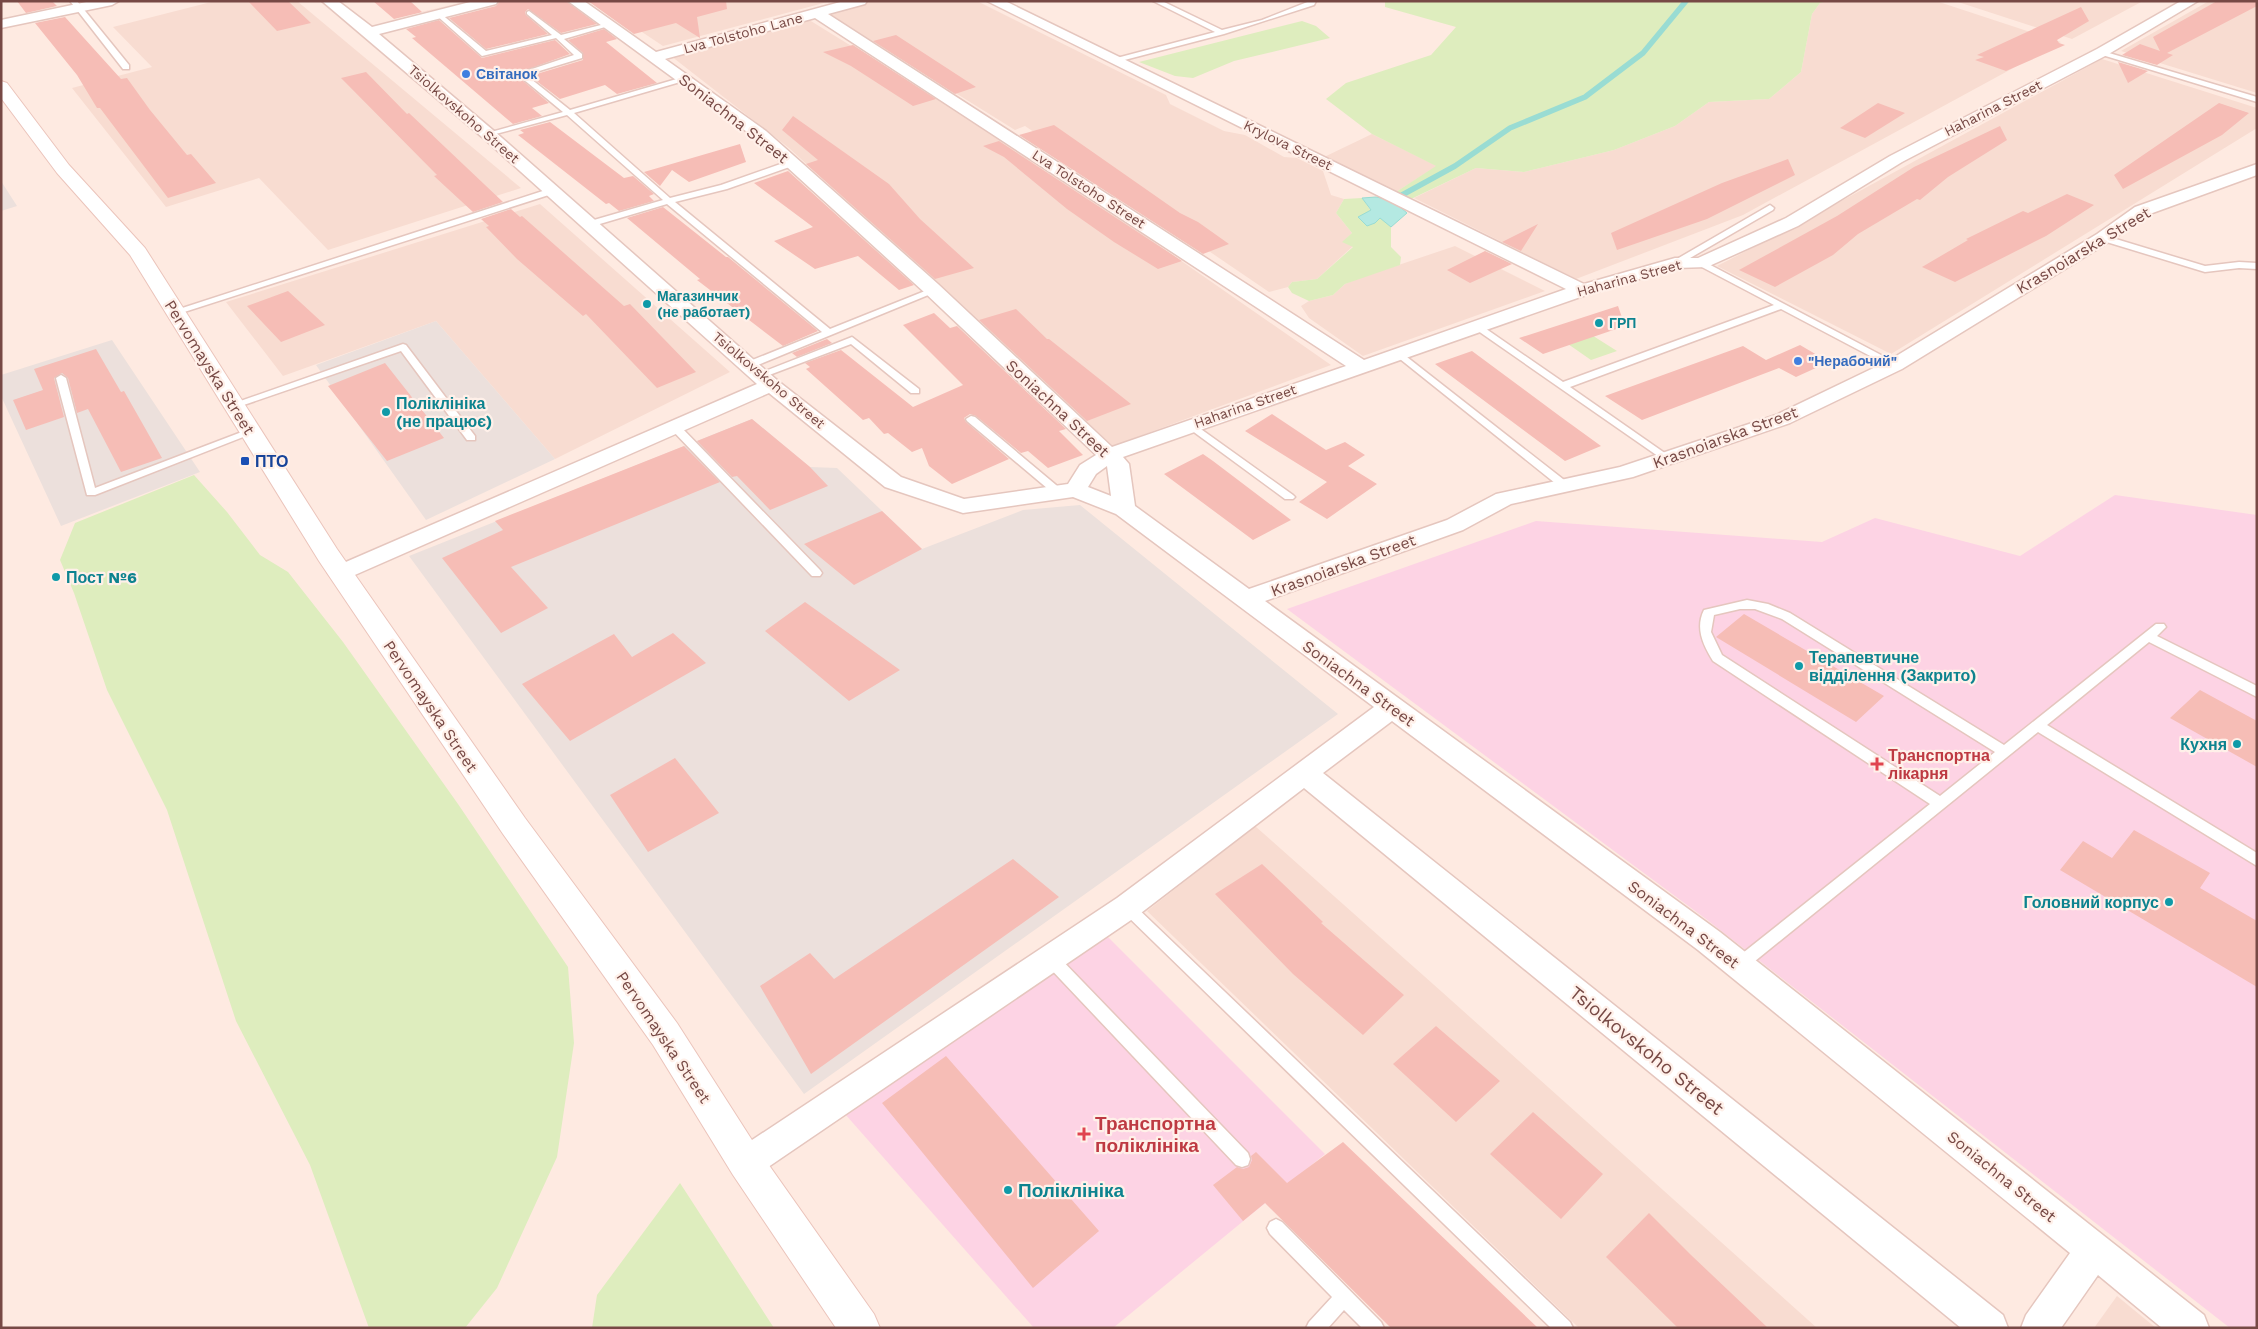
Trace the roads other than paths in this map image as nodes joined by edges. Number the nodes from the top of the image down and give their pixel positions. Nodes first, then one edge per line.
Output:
1 (112, 1) edge
2 (329, 1) edge
3 (491, 1) edge
4 (575, 1) edge
5 (860, 1) edge
6 (994, 1) edge
7 (1156, 1) edge
8 (1313, 1) edge
9 (2191, 1) edge
10 (76, 4) edge
11 (530, 13) dead end
12 (817, 13) junction
13 (438, 14) junction
14 (1, 24) edge
15 (609, 25) junction
16 (369, 32) junction
17 (1222, 33) junction
18 (558, 37) junction
19 (2102, 52) junction
20 (655, 57) junction
21 (1116, 61) junction
22 (126, 67) dead end
23 (684, 78) junction
24 (1, 86) edge
25 (2257, 100) edge
26 (568, 112) junction
27 (488, 134) junction
28 (792, 163) junction
29 (2257, 169) edge
30 (552, 191) junction
31 (669, 201) junction
32 (1770, 208) dead end
33 (590, 224) junction
34 (2102, 238) junction
35 (1701, 262) junction
36 (1675, 263) junction
37 (2257, 266) edge
38 (1582, 290) junction
39 (933, 291) junction
40 (1782, 305) junction
41 (175, 312) junction
42 (1476, 326) junction
43 (829, 333) junction
44 (1398, 353) junction
45 (1895, 365) junction
46 (1360, 366) junction
47 (760, 375) junction
48 (61, 378) dead end
49 (1562, 386) junction
50 (915, 392) dead end
51 (234, 405) junction
52 (971, 419) dead end
53 (1191, 425) junction
54 (675, 427) junction
55 (251, 432) junction
56 (471, 438) dead end
57 (1108, 455) junction
58 (1665, 458) junction
59 (1564, 486) junction
60 (1066, 491) junction
61 (1289, 497) dead end
62 (1124, 510) junction
63 (340, 573) junction
64 (816, 573) dead end
65 (1246, 599) junction
66 (2160, 627) dead end
67 (2149, 638) junction
68 (2257, 692) edge
69 (1392, 707) junction
70 (2038, 726) junction
71 (2006, 752) junction
72 (1304, 773) junction
73 (1941, 804) junction
74 (2257, 860) edge
75 (1127, 907) junction
76 (1050, 958) junction
77 (1739, 965) junction
78 (1242, 1159) dead end
79 (746, 1162) junction
80 (1276, 1228) dead end
81 (2094, 1250) junction
82 (1344, 1297) junction
83 (860, 1328) edge
84 (1315, 1328) edge
85 (1375, 1328) edge
86 (1564, 1328) edge
87 (1990, 1328) edge
88 (2039, 1328) edge
89 (2191, 1328) edge

1 - 10 street
2 - 16 street, Tsiolkovskoho Street
3 - 13 street
4 - 15 street, Soniachna Street
5 - 12 street, Lva Tolstoho Lane
6 - 21 street, Krylova Street
7 - 17 lane
8 - 17 lane
9 - 19 street, Haharina Street
10 - 14 street
10 - 22 lane
11 - 18 lane
12 - 20 street, Lva Tolstoho Lane
12 - 46 street, Lva Tolstoho Street
13 - 16 street
13 - 18 lane
15 - 18 lane
15 - 20 street, Soniachna Street
16 - 27 street, Tsiolkovskoho Street
17 - 21 lane
18 - 26 lane
19 - 25 lane
19 - 35 street, Haharina Street
20 - 23 street, Soniachna Street
21 - 38 street, Krylova Street
23 - 26 lane
23 - 28 street, Soniachna Street
24 - 41 street, Pervomayska Street
26 - 27 lane
26 - 31 lane
27 - 30 street, Tsiolkovskoho Street
28 - 31 lane
28 - 39 street, Soniachna Street
29 - 34 street, Krasnoiarska Street
30 - 33 street, Tsiolkovskoho Street
30 - 41 lane
31 - 33 lane
31 - 43 lane
32 - 36 lane
33 - 47 street, Tsiolkovskoho Street
34 - 37 lane
34 - 45 street, Krasnoiarska Street
35 - 36 street, Haharina Street
35 - 40 lane
36 - 38 street, Haharina Street
38 - 42 street, Haharina Street
39 - 43 lane
39 - 57 street, Soniachna Street
40 - 45 lane
40 - 49 lane
41 - 51 street, Pervomayska Street
42 - 44 street, Haharina Street
42 - 49 lane
43 - 47 lane
44 - 46 street, Haharina Street
44 - 59 lane
45 - 58 street, Krasnoiarska Street
46 - 53 street, Haharina Street
47 - 50 lane
47 - 54 street
47 - 60 street, Tsiolkovskoho Street
48 - 55 lane
49 - 58 lane
51 - 55 street, Pervomayska Street
51 - 56 lane
52 - 60 lane
53 - 57 street, Haharina Street
53 - 61 lane
54 - 63 street
54 - 64 lane
55 - 63 street, Pervomayska Street
57 - 60 street, Haharina Street
57 - 62 street, Soniachna Street
58 - 59 street, Krasnoiarska Street
59 - 65 street, Krasnoiarska Street
60 - 62 street
62 - 65 street, Soniachna Street
63 - 79 street, Pervomayska Street
65 - 69 street, Soniachna Street
66 - 67 lane
67 - 68 lane
67 - 70 lane
69 - 72 street
69 - 77 street, Soniachna Street
70 - 71 lane
70 - 74 lane
71 - 73 lane
71 - 73 lane
72 - 75 street
72 - 87 street, Tsiolkovskoho Street
73 - 77 lane
75 - 76 street
75 - 86 lane
76 - 78 lane
76 - 79 street
77 - 81 street, Soniachna Street
79 - 83 street, Pervomayska Street
80 - 82 lane
81 - 88 street
81 - 89 street, Soniachna Street
82 - 84 lane
82 - 85 lane

